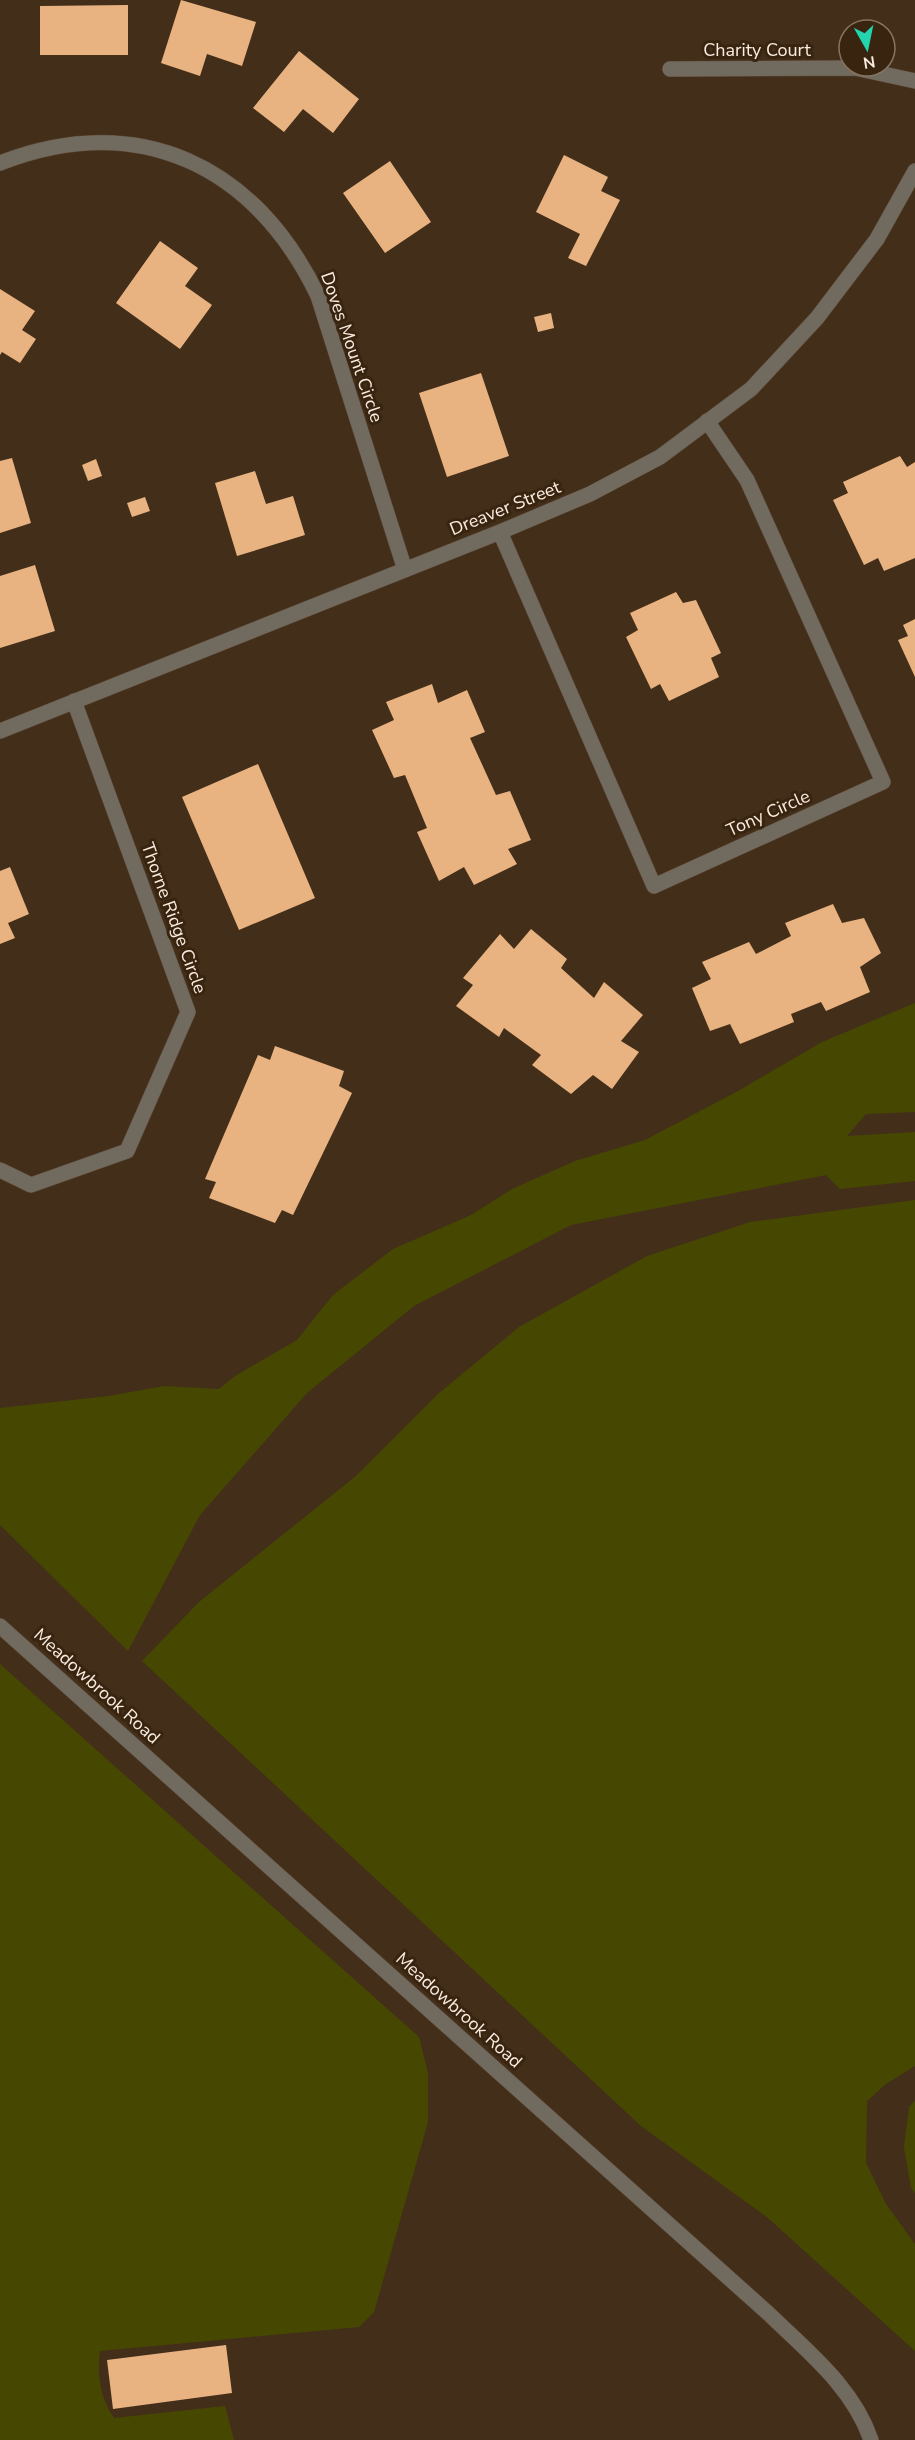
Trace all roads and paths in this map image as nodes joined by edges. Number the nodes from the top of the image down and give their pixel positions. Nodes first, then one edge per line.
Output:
1 (670, 69) dead end
2 (915, 81) edge
3 (0, 163) edge
4 (915, 171) edge
5 (707, 421) junction
6 (500, 532) junction
7 (405, 570) junction
8 (74, 701) junction
9 (0, 731) edge
10 (0, 1170) edge
11 (0, 1626) edge
12 (871, 2440) edge

1 - 2 street, Charity Court
3 - 7 street, Doves Mount Circle
4 - 5 street, Dreaver Street
5 - 6 street, Dreaver Street
5 - 6 street, Tony Circle
6 - 7 street, Dreaver Street
7 - 8 street, Dreaver Street
8 - 9 street, Dreaver Street
8 - 10 street, Thorne Ridge Circle
11 - 12 street, Meadowbrook Road

